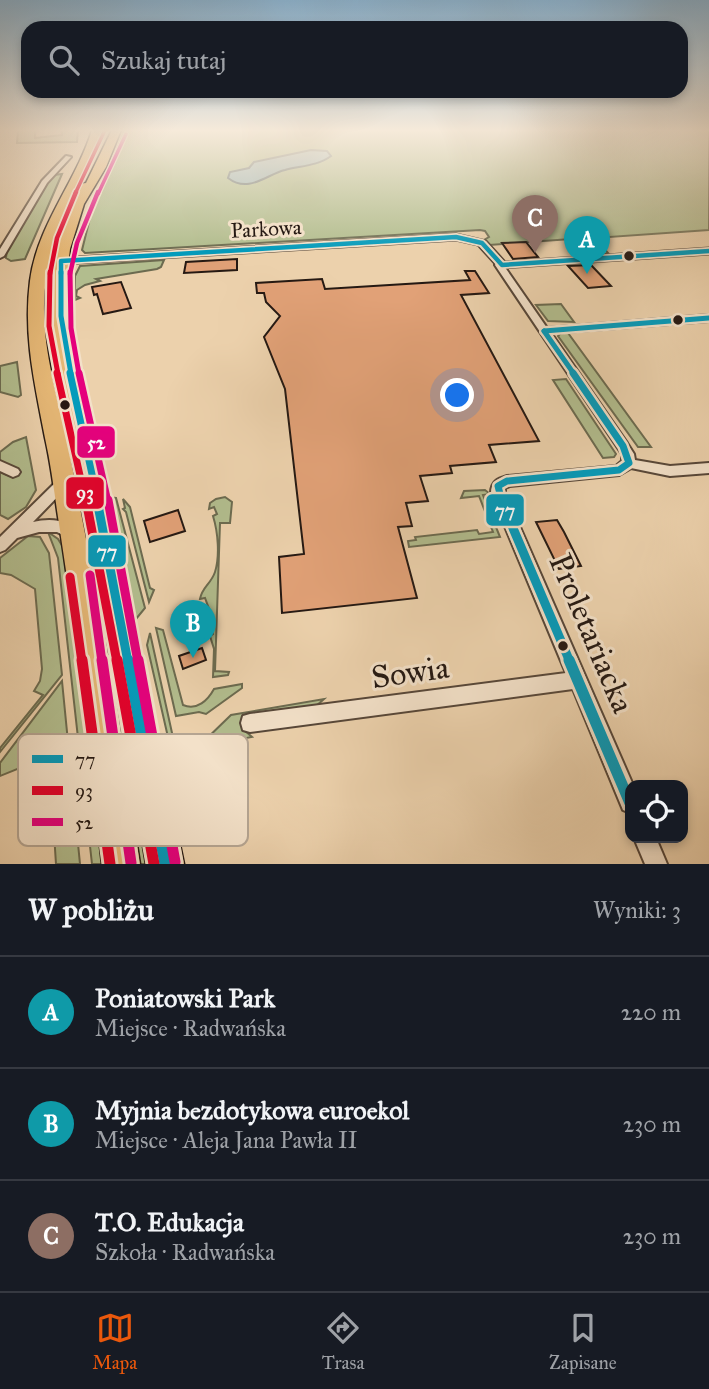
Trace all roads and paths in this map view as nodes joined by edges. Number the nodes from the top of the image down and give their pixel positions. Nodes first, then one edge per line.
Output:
1 (56, 170) edge
2 (82, 170) edge
3 (96, 170) edge
4 (709, 251) edge
5 (0, 256) edge
6 (61, 261) junction
7 (499, 265) junction
8 (709, 318) edge
9 (544, 331) junction
10 (629, 463) junction
11 (709, 468) edge
12 (64, 482) junction
13 (73, 534) junction
14 (6, 541) edge
15 (578, 680) junction
16 (250, 723) dead end
17 (103, 734) edge
18 (141, 734) edge
19 (625, 791) edge
20 (647, 843) edge
21 (119, 846) edge
22 (162, 846) edge
23 (121, 864) edge
24 (165, 864) edge
25 (656, 864) edge

1 - 5 street
2 - 12 main road
3 - 6 main road
4 - 7 street
6 - 7 street, Parkowa
6 - 18 main road
7 - 9 street
8 - 9 street
9 - 10 street
10 - 11 street
10 - 15 street, Proletariacka
12 - 13 main road
12 - 14 street
13 - 14 street
13 - 17 main road
15 - 16 street, Sowia
15 - 19 street, Proletariacka
20 - 25 street
21 - 23 main road
22 - 24 main road

